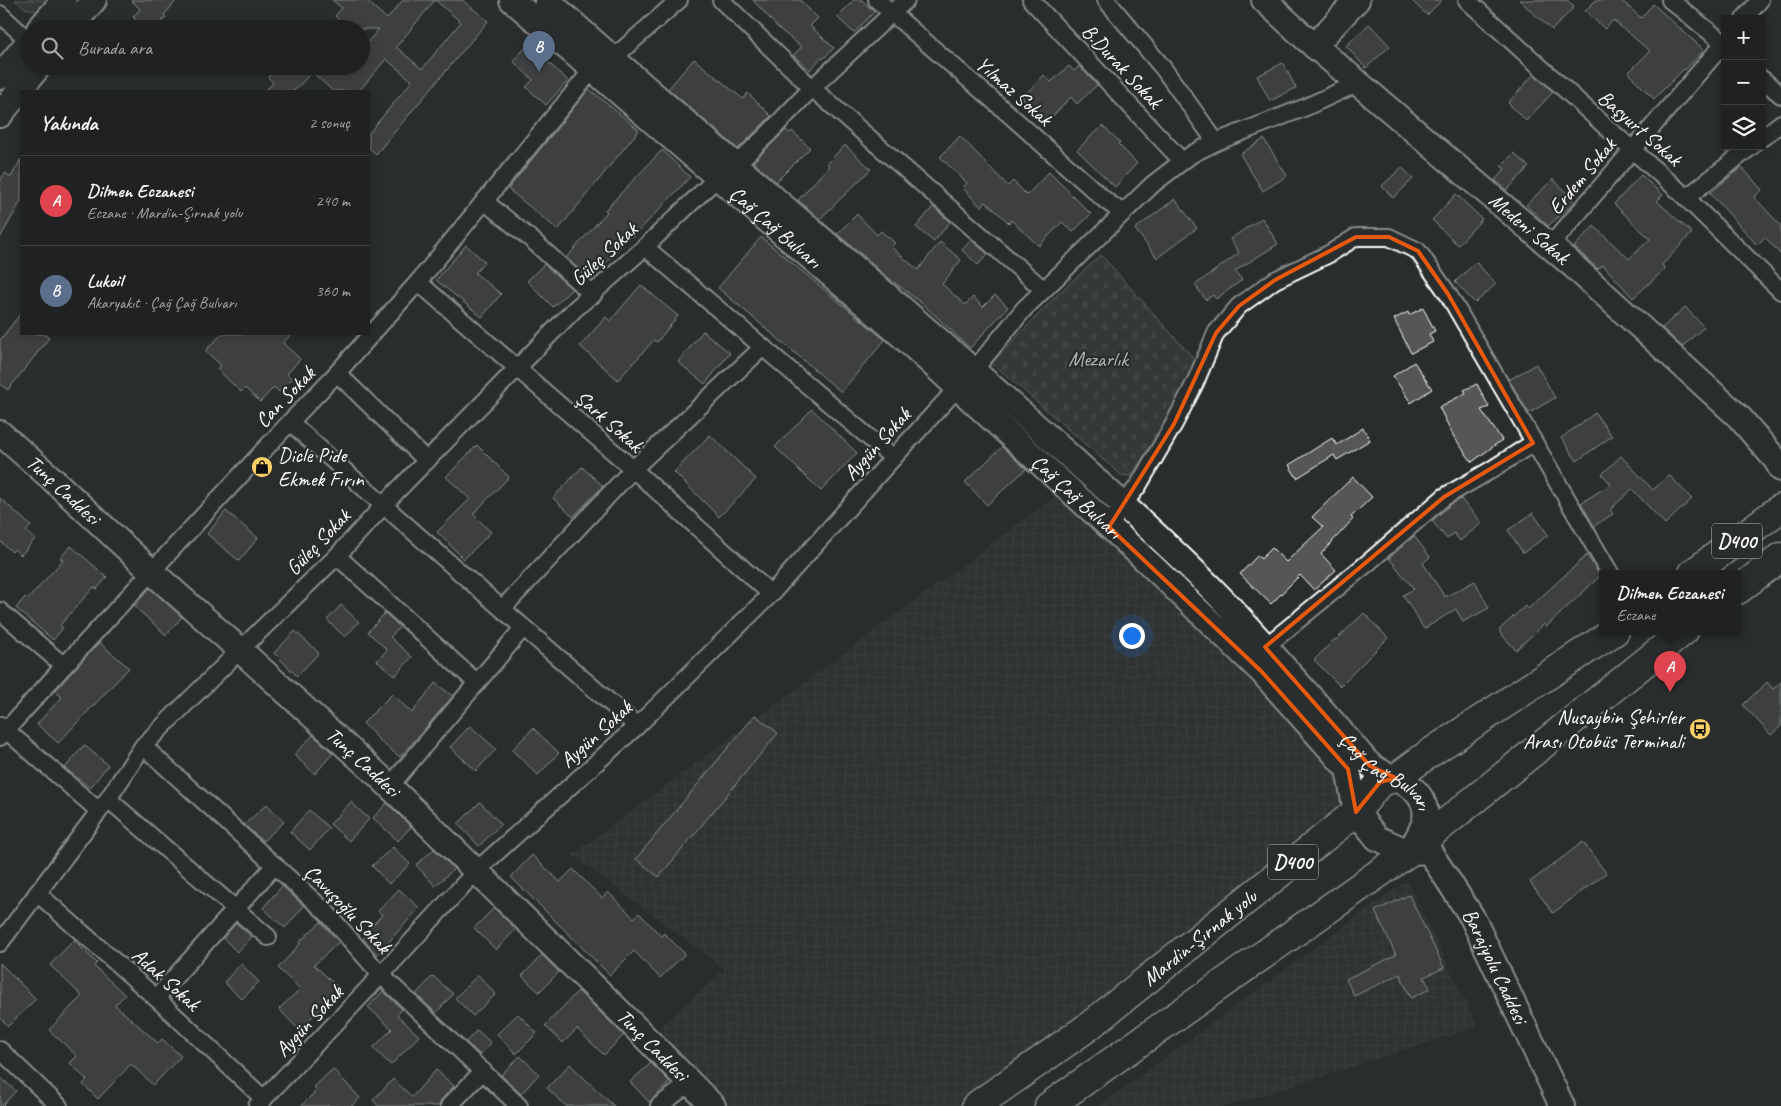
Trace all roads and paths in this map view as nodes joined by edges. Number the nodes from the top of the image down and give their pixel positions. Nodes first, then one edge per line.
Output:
1 (64, 0) edge
2 (94, 0) edge
3 (512, 0) edge
4 (547, 0) edge
5 (721, 0) edge
6 (877, 0) edge
7 (906, 0) edge
8 (1031, 0) edge
9 (1106, 0) edge
10 (1264, 0) edge
11 (1357, 0) edge
12 (1467, 0) edge
13 (1670, 0) edge
14 (1760, 0) edge
15 (671, 3) edge
16 (893, 13) junction
17 (0, 14) edge
18 (1747, 15) edge
19 (47, 20) edge
20 (77, 20) edge
21 (20, 33) edge
22 (1721, 41) edge
23 (1314, 46) junction
24 (1721, 46) edge
25 (20, 52) edge
26 (602, 64) junction
27 (32, 75) edge
28 (0, 77) edge
29 (1766, 82) edge
30 (1358, 83) junction
31 (812, 88) junction
32 (1781, 95) edge
33 (0, 115) edge
34 (1781, 123) edge
35 (1766, 135) edge
36 (1216, 142) junction
37 (1632, 150) junction
38 (1747, 150) edge
39 (1182, 161) junction
40 (726, 171) junction
41 (1686, 198) junction
42 (484, 201) junction
43 (1122, 213) junction
44 (1550, 246) junction
45 (645, 247) junction
46 (418, 282) junction
47 (1044, 290) junction
48 (1781, 291) edge
49 (594, 294) junction
50 (763, 347) junction
51 (516, 369) junction
52 (337, 373) junction
53 (966, 379) junction
54 (290, 422) junction
55 (0, 433) edge
56 (1533, 442) junction
57 (893, 458) junction
58 (427, 461) junction
59 (633, 469) junction
60 (1781, 469) edge
61 (1123, 505) junction
62 (383, 506) junction
63 (1781, 508) edge
64 (1109, 527) junction
65 (337, 556) junction
66 (1781, 557) edge
67 (1608, 570) edge
68 (1697, 570) edge
69 (152, 572) junction
70 (1741, 588) edge
71 (771, 594) junction
72 (503, 608) junction
73 (0, 611) edge
74 (524, 628) junction
75 (1610, 635) edge
76 (1679, 635) edge
77 (1265, 647) junction
78 (240, 650) junction
79 (64, 666) junction
80 (477, 683) junction
81 (637, 726) junction
82 (2, 730) edge
83 (143, 746) junction
84 (1396, 778) junction
85 (390, 786) junction
86 (103, 805) junction
87 (1356, 812) junction
88 (1409, 852) junction
89 (275, 864) junction
90 (476, 871) junction
91 (37, 893) junction
92 (236, 909) junction
93 (268, 938) dead end
94 (0, 943) edge
95 (381, 974) junction
96 (156, 998) junction
97 (0, 1050) edge
98 (483, 1071) junction
99 (690, 1083) junction
100 (261, 1103) edge
101 (58, 1106) edge
102 (449, 1106) edge
103 (519, 1106) edge
104 (659, 1106) edge
105 (713, 1106) edge
106 (976, 1106) edge
107 (1049, 1106) edge
108 (1562, 1106) edge

1 - 19 main road
2 - 20 main road
3 - 26 main road, Çağ Çağ Bulvarı
4 - 26 main road, Çağ Çağ Bulvarı
5 - 31 street
6 - 16 street, Yılmaz Sokak
7 - 16 street, Güleç Sokak
8 - 39 street, B.Durak Sokak
9 - 36 street
10 - 23 main road, Medeni Sokak
11 - 23 main road
12 - 37 street, Başyurt Sokak
13 - 22 street
14 - 18 street
15 - 26 street, Can Sokak
16 - 31 street, Güleç Sokak
16 - 43 street, Yılmaz Sokak
17 - 21 street
23 - 30 main road, Medeni Sokak
24 - 37 street, Erdem Sokak
25 - 28 main road
26 - 40 main road, Çağ Çağ Bulvarı
26 - 42 street, Can Sokak
27 - 33 main road
29 - 32 street
30 - 36 street, Aygün Sokak
30 - 44 main road, Medeni Sokak
31 - 40 street, Güleç Sokak
31 - 47 street
34 - 35 street
36 - 39 street, Aygün Sokak
37 - 41 street, Başyurt Sokak
37 - 44 street, Erdem Sokak
38 - 41 street
39 - 43 street, Aygün Sokak
40 - 45 street, Güleç Sokak
40 - 53 main road, Çağ Çağ Bulvarı
41 - 48 street, Başyurt Sokak
42 - 46 street, Can Sokak
42 - 49 street
43 - 47 street, Aygün Sokak
44 - 60 main road, Medeni Sokak
45 - 49 street, Güleç Sokak
45 - 50 street
46 - 51 street, Şark Sokak
46 - 52 street, Can Sokak
47 - 53 street, Aygün Sokak
49 - 51 street, Güleç Sokak
50 - 57 street
50 - 59 street
51 - 58 street, Güleç Sokak
51 - 59 street, Şark Sokak
52 - 54 street, Can Sokak
52 - 58 street
53 - 57 street, Aygün Sokak
53 - 61 main road, Çağ Çağ Bulvarı
53 - 64 main road, Çağ Çağ Bulvarı
54 - 62 street
54 - 69 street, Can Sokak
55 - 69 main road, Tunç Caddesi
56 - 61 street
56 - 67 street
56 - 77 street
57 - 71 street, Aygün Sokak
58 - 62 street, Güleç Sokak
59 - 71 street, Şark Sokak
59 - 72 street
61 - 64 street
61 - 77 main road, Çağ Çağ Bulvarı
62 - 65 street, Güleç Sokak
62 - 72 street
63 - 68 highway, D400
64 - 87 main road, Çağ Çağ Bulvarı
65 - 78 street, Güleç Sokak
65 - 80 street
66 - 70 highway
69 - 78 main road, Tunç Caddesi
69 - 79 street, Can Sokak
71 - 81 street, Aygün Sokak
72 - 74 street
73 - 79 street
74 - 80 street
74 - 81 street
75 - 84 highway, Mardin-Şırnak yolu / D400
76 - 88 highway
77 - 84 main road, Çağ Çağ Bulvarı
78 - 83 street, Güleç Sokak
78 - 85 main road, Tunç Caddesi
79 - 82 street, Can Sokak
80 - 85 street
81 - 90 street, Aygün Sokak
82 - 86 street
83 - 86 street, Güleç Sokak
83 - 89 street, Çavuşoğlu Sokak
84 - 87 highway, Mardin-Şırnak yolu / D400
84 - 88 main road, Çağ Çağ Bulvarı
85 - 90 main road, Tunç Caddesi
86 - 91 street, Güleç Sokak
86 - 92 street
87 - 88 main road, Çağ Çağ Bulvarı
87 - 106 highway, Mardin-Şırnak yolu / D400
88 - 107 highway
88 - 108 main road, Barajyolu Caddesi
89 - 92 street
89 - 95 street, Çavuşoğlu Sokak
90 - 95 street, Aygün Sokak
90 - 99 main road, Tunç Caddesi
91 - 94 street, Güleç Sokak
91 - 96 street, Adak Sokak
92 - 93 street
92 - 96 street
95 - 98 street, Çavuşoğlu Sokak
95 - 100 street, Aygün Sokak
96 - 100 street, Adak Sokak
97 - 101 street
98 - 102 street
98 - 103 street, Çavuşoğlu Sokak
99 - 104 street
99 - 105 main road, Tunç Caddesi

